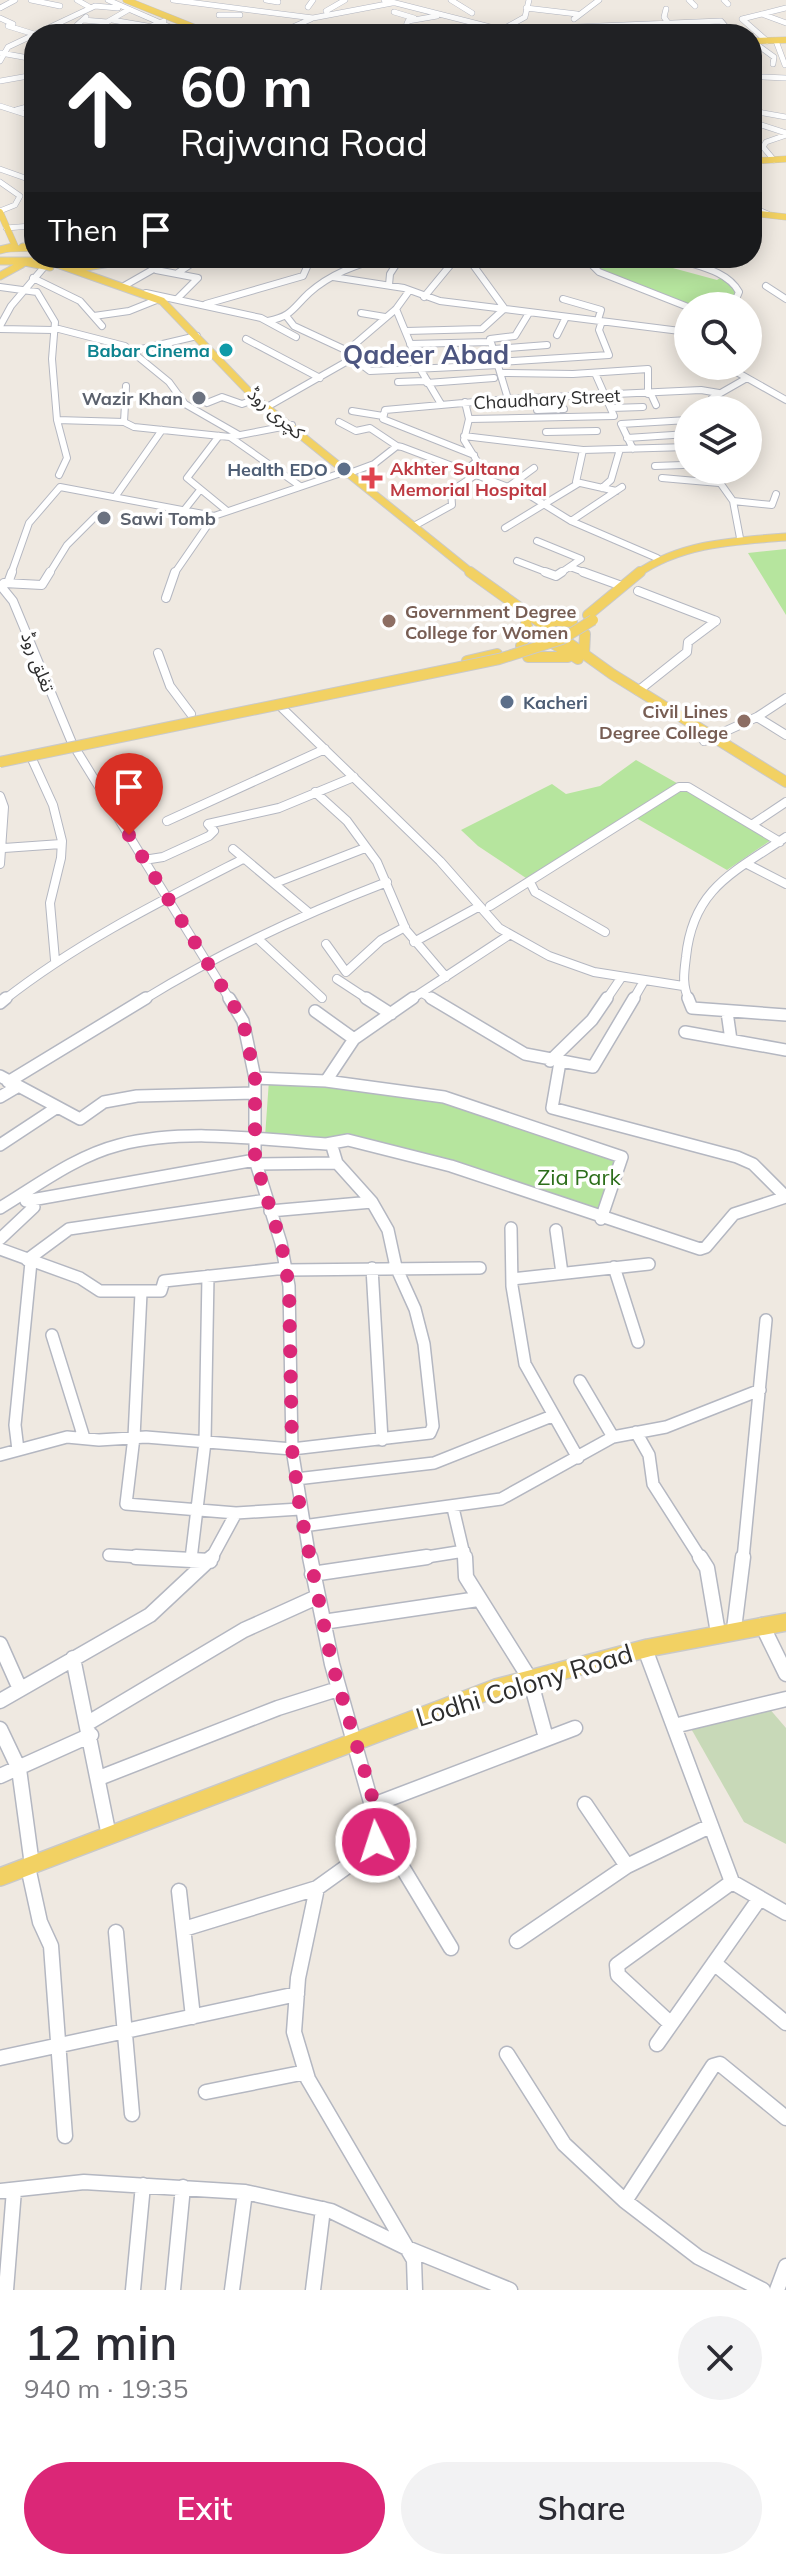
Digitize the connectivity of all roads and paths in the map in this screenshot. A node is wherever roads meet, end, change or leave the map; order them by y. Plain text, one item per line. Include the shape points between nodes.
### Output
1 (17, 0) edge
2 (31, 0) edge
3 (77, 0) edge
4 (126, 0) edge
5 (173, 0) edge
6 (266, 0) edge
7 (313, 0) edge
8 (345, 0) edge
9 (384, 0) edge
10 (412, 0) edge
11 (451, 0) edge
12 (529, 0) edge
13 (599, 0) edge
14 (689, 0) edge
15 (106, 2) edge
16 (278, 2) dead end
17 (393, 3) junction
18 (60, 6) dead end
19 (695, 6) dead end
20 (93, 7) junction
21 (308, 7) dead end
22 (0, 8) edge
23 (118, 8) dead end
24 (526, 8) junction
25 (666, 9) dead end
26 (130, 10) junction
27 (786, 11) edge
28 (394, 12) dead end
29 (262, 13) junction
30 (472, 13) dead end
31 (577, 14) junction
32 (762, 14) junction
33 (97, 15) dead end
34 (219, 15) dead end
35 (439, 15) junction
36 (0, 18) edge
37 (313, 18) junction
38 (174, 19) junction
39 (416, 19) junction
40 (83, 20) junction
41 (112, 20) junction
42 (668, 23) junction
43 (786, 23) edge
44 (56, 24) edge
45 (78, 24) edge
46 (146, 24) edge
47 (154, 24) edge
48 (158, 24) edge
49 (186, 24) edge
50 (300, 24) edge
51 (407, 24) edge
52 (471, 24) edge
53 (513, 24) edge
54 (572, 24) edge
55 (656, 24) edge
56 (724, 24) edge
57 (748, 24) edge
58 (0, 25) edge
59 (8, 26) junction
60 (24, 31) edge
61 (762, 37) edge
62 (24, 39) edge
63 (786, 40) edge
64 (762, 41) edge
65 (767, 41) junction
66 (776, 41) junction
67 (762, 47) edge
68 (2, 53) edge
69 (24, 57) edge
70 (0, 63) edge
71 (773, 64) dead end
72 (785, 65) edge
73 (0, 73) edge
74 (763, 76) dead end
75 (24, 77) edge
76 (7, 80) junction
77 (785, 80) edge
78 (0, 81) edge
79 (0, 106) edge
80 (24, 107) edge
81 (13, 110) junction
82 (762, 113) edge
83 (24, 114) edge
84 (766, 114) junction
85 (1, 116) edge
86 (762, 116) edge
87 (786, 117) edge
88 (762, 124) edge
89 (786, 134) edge
90 (786, 159) edge
91 (774, 160) junction
92 (762, 161) edge
93 (0, 169) edge
94 (24, 176) edge
95 (24, 180) edge
96 (0, 182) edge
97 (8, 186) junction
98 (0, 211) edge
99 (762, 212) edge
100 (786, 217) edge
101 (24, 227) edge
102 (6, 228) junction
103 (14, 246) junction
104 (0, 247) edge
105 (24, 247) edge
106 (0, 261) edge
107 (24, 263) joint
108 (43, 268) edge
109 (74, 268) edge
110 (159, 268) edge
111 (185, 268) edge
112 (307, 268) edge
113 (352, 268) edge
114 (394, 268) edge
115 (448, 268) edge
116 (475, 268) edge
117 (595, 268) edge
118 (706, 268) edge
119 (156, 270) junction
120 (179, 272) junction
121 (0, 276) edge
122 (333, 277) junction
123 (33, 278) junction
124 (389, 285) junction
125 (124, 286) junction
126 (766, 286) dead end
127 (0, 287) edge
128 (25, 289) junction
129 (409, 291) junction
130 (739, 292) edge
131 (146, 293) junction
132 (424, 297) junction
133 (159, 299) junction
134 (177, 299) junction
135 (563, 299) dead end
136 (786, 299) edge
137 (674, 301) edge
138 (203, 304) junction
139 (396, 309) junction
140 (504, 309) junction
141 (361, 313) dead end
142 (529, 313) junction
143 (94, 316) junction
144 (287, 317) junction
145 (385, 317) junction
146 (566, 317) junction
147 (600, 320) junction
148 (268, 321) junction
149 (1, 324) edge
150 (102, 326) dead end
151 (54, 329) junction
152 (674, 330) edge
153 (406, 331) junction
154 (557, 335) dead end
155 (197, 336) junction
156 (296, 337) dead end
157 (246, 339) dead end
158 (410, 344) junction
159 (547, 345) dead end
160 (492, 346) junction
161 (133, 351) junction
162 (352, 355) junction
163 (498, 363) junction
164 (417, 368) junction
165 (502, 373) junction
166 (595, 373) junction
167 (320, 378) junction
168 (494, 378) dead end
169 (743, 380) edge
170 (751, 380) edge
171 (398, 382) dead end
172 (426, 382) junction
173 (126, 386) dead end
174 (719, 393) junction
175 (649, 394) junction
176 (606, 396) junction
177 (715, 396) edge
178 (574, 397) junction
179 (560, 398) junction
180 (256, 399) junction
181 (508, 399) junction
182 (786, 400) edge
183 (465, 402) junction
184 (207, 403) dead end
185 (441, 404) junction
186 (656, 405) dead end
187 (267, 407) junction
188 (643, 407) dead end
189 (611, 408) junction
190 (564, 409) junction
191 (537, 410) dead end
192 (352, 411) dead end
193 (383, 417) junction
194 (567, 418) junction
195 (587, 418) junction
196 (469, 419) junction
197 (57, 420) junction
198 (674, 421) edge
199 (124, 422) junction
200 (339, 422) dead end
201 (292, 425) junction
202 (162, 430) junction
203 (597, 431) junction
204 (546, 432) dead end
205 (239, 435) junction
206 (674, 435) edge
207 (219, 436) junction
208 (464, 436) junction
209 (230, 437) junction
210 (627, 438) junction
211 (397, 446) junction
212 (674, 448) edge
213 (620, 449) junction
214 (633, 449) junction
215 (583, 450) junction
216 (606, 450) junction
217 (474, 455) junction
218 (674, 465) edge
219 (655, 466) dead end
220 (534, 468) dead end
221 (463, 472) junction
222 (345, 473) junction
223 (59, 475) dead end
224 (474, 476) junction
225 (662, 478) dead end
226 (674, 480) edge
227 (579, 483) junction
228 (720, 484) edge
229 (300, 486) junction
230 (508, 487) junction
231 (602, 488) junction
232 (200, 490) junction
233 (776, 494) dead end
234 (115, 497) junction
235 (733, 501) junction
236 (544, 504) junction
237 (185, 509) junction
238 (226, 510) junction
239 (97, 515) dead end
240 (214, 516) junction
241 (571, 521) junction
242 (414, 526) junction
243 (505, 528) dead end
244 (740, 538) dead end
245 (786, 540) edge
246 (537, 541) dead end
247 (657, 558) dead end
248 (517, 561) dead end
249 (570, 567) junction
250 (3, 583) edge
251 (619, 585) dead end
252 (638, 591) dead end
253 (166, 598) dead end
254 (530, 621) junction
255 (572, 622) dead end
256 (585, 634) dead end
257 (521, 646) dead end
258 (158, 653) dead end
259 (528, 657) dead end
260 (581, 657) junction
261 (638, 691) junction
262 (786, 698) edge
263 (282, 708) dead end
264 (191, 714) dead end
265 (757, 717) junction
266 (682, 724) junction
267 (786, 735) edge
268 (707, 739) junction
269 (325, 749) junction
270 (32, 759) dead end
271 (0, 760) edge
272 (769, 776) junction
273 (354, 777) junction
274 (786, 782) edge
275 (786, 791) edge
276 (315, 792) junction
277 (0, 796) edge
278 (786, 802) edge
279 (167, 821) dead end
280 (753, 824) junction
281 (783, 839) edge
282 (61, 844) junction
283 (4, 848) junction
284 (365, 848) junction
285 (233, 849) dead end
286 (243, 859) junction
287 (144, 860) junction
288 (0, 864) edge
289 (749, 865) junction
290 (784, 881) edge
291 (387, 882) junction
292 (530, 882) junction
293 (275, 883) junction
294 (169, 899) junction
295 (490, 906) dead end
296 (478, 907) junction
297 (308, 912) junction
298 (405, 927) junction
299 (605, 932) dead end
300 (509, 935) junction
301 (257, 938) junction
302 (414, 942) junction
303 (326, 944) dead end
304 (55, 960) junction
305 (207, 961) junction
306 (446, 977) junction
307 (621, 978) junction
308 (337, 979) dead end
309 (644, 981) junction
310 (683, 986) junction
311 (424, 994) junction
312 (322, 998) dead end
313 (0, 1003) edge
314 (315, 1011) dead end
315 (727, 1012) junction
316 (391, 1014) junction
317 (786, 1015) edge
318 (685, 1032) dead end
319 (354, 1039) junction
320 (731, 1040) junction
321 (786, 1050) edge
322 (555, 1061) junction
323 (255, 1078) junction
324 (326, 1081) junction
325 (8, 1082) edge
326 (254, 1093) junction
327 (0, 1097) edge
328 (56, 1108) junction
329 (253, 1139) junction
330 (331, 1143) junction
331 (0, 1145) edge
332 (256, 1162) junction
333 (337, 1163) junction
334 (786, 1197) edge
335 (372, 1202) junction
336 (269, 1205) junction
337 (0, 1208) edge
338 (601, 1219) junction
339 (511, 1228) dead end
340 (556, 1230) dead end
341 (0, 1239) edge
342 (0, 1249) edge
343 (29, 1261) junction
344 (649, 1264) dead end
345 (396, 1267) junction
346 (614, 1267) junction
347 (372, 1268) junction
348 (480, 1268) dead end
349 (286, 1269) junction
350 (562, 1273) junction
351 (208, 1276) junction
352 (512, 1279) junction
353 (141, 1293) junction
354 (766, 1320) dead end
355 (52, 1335) dead end
356 (638, 1342) dead end
357 (580, 1381) dead end
358 (760, 1390) junction
359 (552, 1416) junction
360 (636, 1432) junction
361 (134, 1437) junction
362 (613, 1437) junction
363 (84, 1438) junction
364 (382, 1440) junction
365 (205, 1442) junction
366 (292, 1449) junction
367 (18, 1450) junction
368 (0, 1455) edge
369 (578, 1458) junction
370 (296, 1479) junction
371 (453, 1508) junction
372 (300, 1509) junction
373 (196, 1512) junction
374 (236, 1513) junction
375 (303, 1526) junction
376 (464, 1551) junction
377 (109, 1555) dead end
378 (191, 1559) junction
379 (210, 1561) junction
380 (312, 1574) junction
381 (317, 1597) junction
382 (478, 1599) junction
383 (323, 1622) junction
384 (786, 1622) edge
385 (762, 1625) junction
386 (726, 1631) junction
387 (0, 1644) edge
388 (645, 1649) junction
389 (73, 1658) junction
390 (786, 1674) edge
391 (530, 1679) junction
392 (20, 1689) junction
393 (338, 1689) junction
394 (786, 1699) edge
395 (0, 1701) edge
396 (674, 1726) junction
397 (575, 1728) dead end
398 (0, 1729) edge
399 (90, 1729) junction
400 (546, 1738) junction
401 (353, 1740) junction
402 (19, 1769) junction
403 (0, 1776) edge
404 (99, 1778) junction
405 (585, 1804) dead end
406 (373, 1805) junction
407 (710, 1826) junction
408 (378, 1827) junction
409 (109, 1836) junction
410 (30, 1866) junction
411 (627, 1866) junction
412 (0, 1877) edge
413 (732, 1882) junction
414 (317, 1888) junction
415 (179, 1891) dead end
416 (760, 1898) junction
417 (786, 1913) edge
418 (184, 1929) junction
419 (116, 1932) dead end
420 (517, 1941) dead end
421 (451, 1948) dead end
422 (714, 1963) junction
423 (297, 1994) junction
424 (193, 2017) junction
425 (786, 2023) edge
426 (671, 2024) junction
427 (127, 2032) junction
428 (657, 2044) dead end
429 (60, 2047) junction
430 (507, 2054) dead end
431 (0, 2058) edge
432 (306, 2072) junction
433 (206, 2092) dead end
434 (132, 2114) dead end
435 (786, 2118) edge
436 (65, 2136) dead end
437 (143, 2185) junction
438 (183, 2187) junction
439 (7, 2191) edge
440 (245, 2192) junction
441 (625, 2201) junction
442 (323, 2209) junction
443 (407, 2248) junction
444 (786, 2266) edge
445 (6, 2290) edge
446 (133, 2290) edge
447 (173, 2290) edge
448 (232, 2290) edge
449 (313, 2290) edge
450 (415, 2290) edge
451 (510, 2290) edge
452 (763, 2290) edge
453 (777, 2290) edge

1 - 22 street
2 - 18 street
3 - 20 street
4 - 38 main road
5 - 29 street
6 - 16 street
7 - 21 street
8 - 37 street
9 - 17 street
10 - 17 street
11 - 30 street
12 - 24 street
13 - 31 street
14 - 19 street
15 - 20 street
15 - 26 street
17 - 35 street
17 - 37 street
20 - 23 street
20 - 33 street via 103,12
20 - 40 street
20 - 44 street
24 - 31 street
24 - 53 street via 525,17
25 - 42 street
26 - 41 street
26 - 47 street
27 - 32 street
28 - 39 street
29 - 34 street
29 - 37 street
31 - 54 street
32 - 43 street
32 - 57 street via 742,19
35 - 39 street
35 - 52 street
36 - 59 street via 13,24
37 - 50 street
38 - 48 street
38 - 49 main road
39 - 51 street
40 - 41 street
40 - 45 street
41 - 46 street
42 - 55 street
42 - 56 street
58 - 59 street
59 - 60 street
61 - 65 street
62 - 68 street
63 - 66 main road
64 - 65 main road
65 - 66 main road
66 - 72 street
67 - 71 street via 774,57
68 - 69 street
68 - 70 street
73 - 76 street
74 - 77 street
75 - 76 street
76 - 78 street
79 - 81 street
80 - 81 street
81 - 83 street
81 - 85 street
82 - 84 street
84 - 86 street
84 - 87 street
88 - 89 street
89 - 91 street via 763,147
90 - 91 main road
91 - 92 main road
93 - 94 street
95 - 97 street
96 - 97 street
97 - 98 street via 19,200
98 - 102 main road
99 - 100 main road
101 - 102 street
102 - 103 main road
103 - 104 main road
103 - 105 main road
106 - 107 main road
107 - 121 main road
108 - 123 street
109 - 125 main road, کچری روڈ
110 - 119 street
111 - 120 street
112 - 138 street via 303,276
113 - 122 street
114 - 124 street
115 - 132 street
116 - 140 street
117 - 137 street
118 - 130 street via 734,283
119 - 120 street
119 - 125 street
120 - 134 street via 198,278
122 - 124 street
122 - 144 street
123 - 128 street
123 - 143 street via 73,297
124 - 129 street
125 - 131 main road, کچری روڈ
126 - 136 street
127 - 128 street
128 - 149 street
128 - 151 street via 37,292
129 - 132 street
129 - 139 street
131 - 133 main road, کچری روڈ
131 - 134 street
132 - 140 street
133 - 143 street via 129,311
133 - 155 main road, کچری روڈ
134 - 138 street
135 - 147 street via 601,310
138 - 148 street
139 - 145 street
139 - 153 street
140 - 142 street
140 - 153 street via 484,329
141 - 145 street
142 - 146 street
142 - 160 street via 515,336 492,338
143 - 150 street
144 - 148 street
144 - 162 street via 294,326
145 - 162 street via 355,344
146 - 147 street
146 - 154 street
147 - 152 street
147 - 163 street via 609,355
148 - 156 street
149 - 151 street
151 - 161 street
151 - 197 street
153 - 158 street
155 - 161 street
155 - 180 main road, کچری روڈ
157 - 167 street
158 - 160 street
158 - 164 street
159 - 160 street
160 - 163 street
161 - 205 street via 185,404
162 - 164 street via 367,370
162 - 167 street via 337,373
163 - 164 street
163 - 165 street
164 - 172 street
165 - 166 street
165 - 181 street
166 - 175 street via 649,369
166 - 176 street
167 - 187 street
168 - 172 street
169 - 174 street
170 - 182 street
171 - 172 street
172 - 185 street
173 - 199 street
174 - 175 street, Chaudhary Street
174 - 177 street
175 - 176 street, Chaudhary Street
175 - 186 street
176 - 178 street, Chaudhary Street
176 - 189 street
178 - 179 street, Chaudhary Street
178 - 195 street
179 - 181 street, Chaudhary Street
179 - 190 street
180 - 184 street via 242,404 222,397
180 - 187 main road, کچری روڈ
181 - 183 street, Chaudhary Street
183 - 185 street, Chaudhary Street
183 - 196 street
185 - 193 street, Chaudhary Street via 386,409
187 - 201 main road, کچری روڈ
188 - 189 street
189 - 195 street via 614,416
190 - 191 street
190 - 194 street
192 - 193 street
193 - 217 street
194 - 195 street
194 - 196 street
195 - 203 street
196 - 208 street
197 - 199 street
197 - 223 street via 67,458
198 - 210 street via 622,424
199 - 202 street
200 - 211 street via 356,431 370,428
201 - 205 street
201 - 222 main road, کچری روڈ
202 - 207 street
202 - 234 street
203 - 204 street
203 - 216 street
205 - 209 street
206 - 210 street
207 - 209 street
207 - 232 street via 188,476
208 - 215 street
208 - 217 street
209 - 229 street
210 - 214 street
211 - 221 street
211 - 222 street via 374,464
212 - 214 street
213 - 214 street
213 - 216 street
213 - 231 street via 615,472
215 - 216 street
215 - 227 street via 575,481
217 - 221 street via 477,461
218 - 219 street
220 - 230 street
221 - 224 street
222 - 229 street
222 - 242 main road, کچری روڈ
224 - 230 street
224 - 242 street via 451,491 452,505
225 - 226 street
227 - 231 street
227 - 236 street
228 - 235 street
229 - 238 street
230 - 236 street
231 - 241 street via 619,489
232 - 237 street
232 - 238 street
233 - 235 street via 772,505
234 - 237 street
234 - 250 street via 58,488 29,523
235 - 244 street
236 - 241 street
236 - 243 street
237 - 240 street
238 - 240 street
239 - 250 street via 67,545 42,585
240 - 253 street via 198,544 169,575
241 - 247 street
242 - 254 main road, کچری روڈ
245 - 271 main road, bridge via 673,562 651,572 590,618 518,649
246 - 249 street via 581,559
248 - 249 street via 556,576
249 - 251 street
250 - 287 street, تغلق روڈ via 72,743
252 - 261 street via 716,621
254 - 255 main road
254 - 257 main road
254 - 260 main road, کچری روڈ
256 - 260 main road
258 - 264 street via 170,686
259 - 260 main road
260 - 261 main road
260 - 266 main road
261 - 266 main road
262 - 265 street
263 - 269 street
265 - 267 street
265 - 268 street
266 - 268 main road
268 - 272 main road
269 - 273 street
269 - 279 street
270 - 282 street via 55,807
272 - 274 main road
272 - 275 main road
273 - 276 street
273 - 296 street via 440,861
276 - 284 street via 347,821
276 - 287 street via 279,808 208,824 214,831 209,836
277 - 283 street
278 - 280 street
280 - 281 street
280 - 292 street via 688,787 679,787
281 - 289 street
282 - 283 street
282 - 304 street via 49,931
283 - 288 street
284 - 291 street
284 - 293 street
285 - 286 street
286 - 293 street
286 - 294 street
287 - 294 street, تغلق روڈ
289 - 290 street
289 - 310 street via 726,877 700,903
291 - 297 street
291 - 298 street
292 - 295 street
292 - 299 street via 535,892
293 - 297 street
294 - 304 street
294 - 305 street, تغلق روڈ
296 - 300 street
296 - 302 street
297 - 301 street
298 - 302 street
298 - 303 street via 381,940 346,972
300 - 306 street
300 - 307 street via 566,963
301 - 305 street
301 - 312 street
302 - 306 street
304 - 313 street
305 - 323 street, تغلق روڈ via 243,1021
305 - 325 street
306 - 311 street
307 - 309 street
307 - 322 street
308 - 316 street
309 - 310 street
309 - 322 street via 595,1067
310 - 315 street via 692,1008
311 - 316 street
311 - 322 street via 513,1049
314 - 319 street
315 - 317 street
315 - 320 street
316 - 319 street
318 - 320 street
319 - 324 street
320 - 321 street
322 - 334 street via 552,1108 737,1157 753,1164
323 - 324 street
323 - 326 street, تغلق روڈ
324 - 338 street via 444,1097 622,1157
325 - 327 street
325 - 328 street
326 - 328 street via 137,1096 104,1102 80,1119
326 - 329 street, تغلق روڈ
328 - 331 street
329 - 330 street
329 - 332 street, تغلق روڈ
329 - 337 street via 158,1138 118,1145 81,1159
330 - 333 street
330 - 338 street via 348,1140 451,1166
332 - 333 street
332 - 336 street, تغلق روڈ
332 - 341 street via 30,1204
333 - 335 street
334 - 338 street via 734,1214 702,1249
335 - 336 street
335 - 345 street via 388,1230
336 - 343 street via 69,1229
336 - 349 street, تغلق روڈ
339 - 352 street
340 - 350 street
342 - 343 street
343 - 353 street via 80,1278 100,1291
343 - 367 street via 15,1425
344 - 346 street
345 - 347 street
345 - 348 street
345 - 364 street via 424,1344 433,1426 428,1434
346 - 350 street
346 - 356 street
347 - 349 street
347 - 364 street
349 - 351 street
349 - 366 street, تغلق روڈ
350 - 352 street
351 - 353 street via 164,1281 161,1291
351 - 365 street
352 - 359 street via 525,1364
353 - 361 street
354 - 358 street
355 - 363 street
357 - 362 street
358 - 360 street via 684,1421
358 - 386 street
359 - 369 street
359 - 370 street via 434,1463
360 - 362 street
360 - 386 street via 649,1455 653,1484 707,1568
361 - 363 street
361 - 365 street
361 - 373 street via 126,1504
362 - 369 street
363 - 367 street via 67,1437
364 - 366 street
365 - 366 street
365 - 373 street
366 - 370 street, تغلق روڈ
367 - 368 street
369 - 371 street via 510,1496
370 - 372 street, تغلق روڈ
371 - 375 street
371 - 376 street
372 - 374 street
372 - 375 street, تغلق روڈ
373 - 374 street
373 - 378 street
374 - 379 street
375 - 380 street, تغلق روڈ
376 - 380 street
376 - 382 street via 466,1577
377 - 378 street
378 - 379 street
379 - 389 street via 143,1620
380 - 381 street, تغلق روڈ
381 - 383 street, تغلق روڈ
381 - 399 street via 244,1630
382 - 383 street
382 - 391 street
383 - 393 street, تغلق روڈ
384 - 385 main road, Lodhi Colony Road
385 - 386 main road, Lodhi Colony Road
385 - 390 street
386 - 388 main road, Lodhi Colony Road
387 - 392 street
388 - 391 main road, Lodhi Colony Road
388 - 396 street
389 - 392 street
389 - 399 street
391 - 400 street
391 - 401 main road, Lodhi Colony Road
392 - 395 street
393 - 401 street, تغلق روڈ
393 - 404 street
394 - 396 street
396 - 407 street
397 - 400 street
398 - 402 street
399 - 402 street
399 - 404 street
400 - 406 street
401 - 406 street, تغلق روڈ
401 - 409 main road, Lodhi Colony Road
402 - 403 street
402 - 410 street
404 - 409 street
405 - 411 street
406 - 408 street, تغلق روڈ
407 - 411 street
407 - 413 street
408 - 414 street via 376,1842 360,1859
408 - 421 street, تغلق روڈ
409 - 410 main road, Lodhi Colony Road
410 - 412 main road, Lodhi Colony Road
410 - 429 street via 40,1922 51,1946
411 - 420 street
413 - 416 street
413 - 426 street via 617,1965 618,1975
414 - 418 street
414 - 423 street
415 - 418 street
416 - 417 street
416 - 422 street
418 - 424 street
419 - 427 street
422 - 425 street
422 - 426 street
423 - 424 street
423 - 432 street via 294,2032
424 - 427 street
426 - 428 street
427 - 429 street
427 - 434 street
429 - 431 street
429 - 436 street
430 - 441 street via 564,2144
432 - 433 street
432 - 443 street
435 - 441 street via 720,2064 713,2066
437 - 438 street
437 - 439 street via 84,2182
437 - 446 street
438 - 440 street
438 - 447 street
439 - 445 street
440 - 442 street
440 - 448 street
441 - 452 street via 698,2257
442 - 443 street
442 - 449 street
443 - 450 street via 414,2260
443 - 451 street
444 - 453 street

